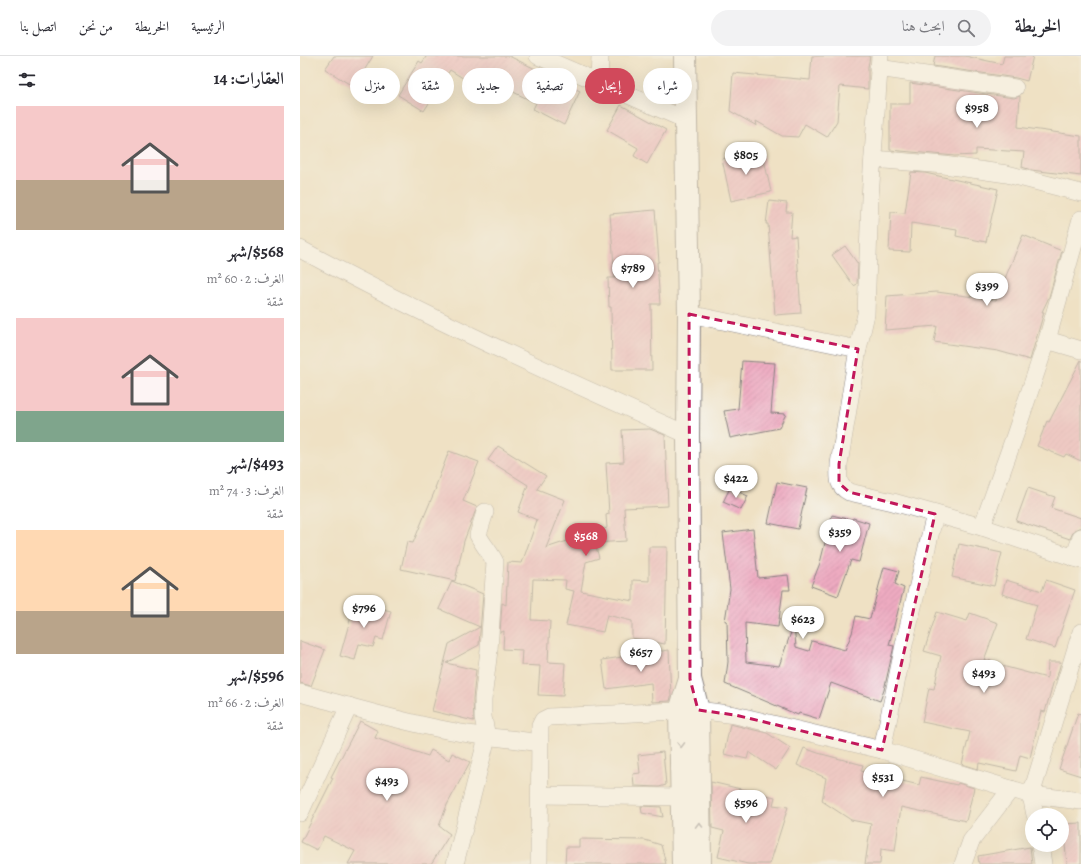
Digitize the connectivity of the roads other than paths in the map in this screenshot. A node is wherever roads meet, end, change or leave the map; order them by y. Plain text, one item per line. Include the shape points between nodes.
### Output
1 (538, 56) edge
2 (600, 56) edge
3 (685, 56) edge
4 (879, 62) edge
5 (600, 68) edge
6 (585, 76) edge
7 (1015, 88) dead end
8 (635, 98) edge
9 (686, 120) junction
10 (873, 159) junction
11 (1081, 193) edge
12 (1081, 219) edge
13 (300, 249) edge
14 (689, 314) junction
15 (1047, 340) junction
16 (858, 349) junction
17 (1081, 350) edge
18 (688, 435) junction
19 (485, 512) dead end
20 (935, 514) junction
21 (982, 527) junction
22 (1081, 537) edge
23 (1077, 559) edge
24 (1081, 632) edge
25 (300, 694) edge
26 (349, 706) junction
27 (689, 711) junction
28 (487, 737) junction
29 (539, 743) junction
30 (882, 750) junction
31 (1011, 789) junction
32 (540, 795) junction
33 (1031, 795) junction
34 (682, 797) junction
35 (1081, 801) edge
36 (1034, 808) edge
37 (300, 813) edge
38 (1041, 852) edge
39 (455, 864) edge
40 (539, 864) edge
41 (683, 864) edge
42 (700, 864) edge
43 (963, 864) edge
44 (1043, 864) edge

1 - 6 street
2 - 5 street
3 - 9 main road
4 - 7 street
4 - 10 street
8 - 9 street
9 - 14 main road
10 - 11 street via 1007,174
10 - 16 street via 866,314
12 - 15 street
13 - 18 street via 434,319
14 - 16 street
14 - 18 main road
15 - 17 street
15 - 21 street
16 - 20 street via 839,464 839,483 849,492
18 - 27 main road
19 - 28 street via 478,535 495,562 483,699
20 - 21 street
20 - 30 street
21 - 23 street
22 - 23 street
24 - 33 street
25 - 26 street
26 - 28 street via 422,725
26 - 37 street
27 - 29 street via 549,718 543,720 540,726
27 - 30 street via 735,715
27 -> 34 main road
42 -> 27 main road
28 - 29 street
28 - 39 street
29 - 32 street
30 - 31 street
31 - 33 street
31 - 43 street via 971,841
32 - 34 street
32 - 40 street
33 - 35 street
33 - 36 street
34 - 41 main road
38 - 44 street

